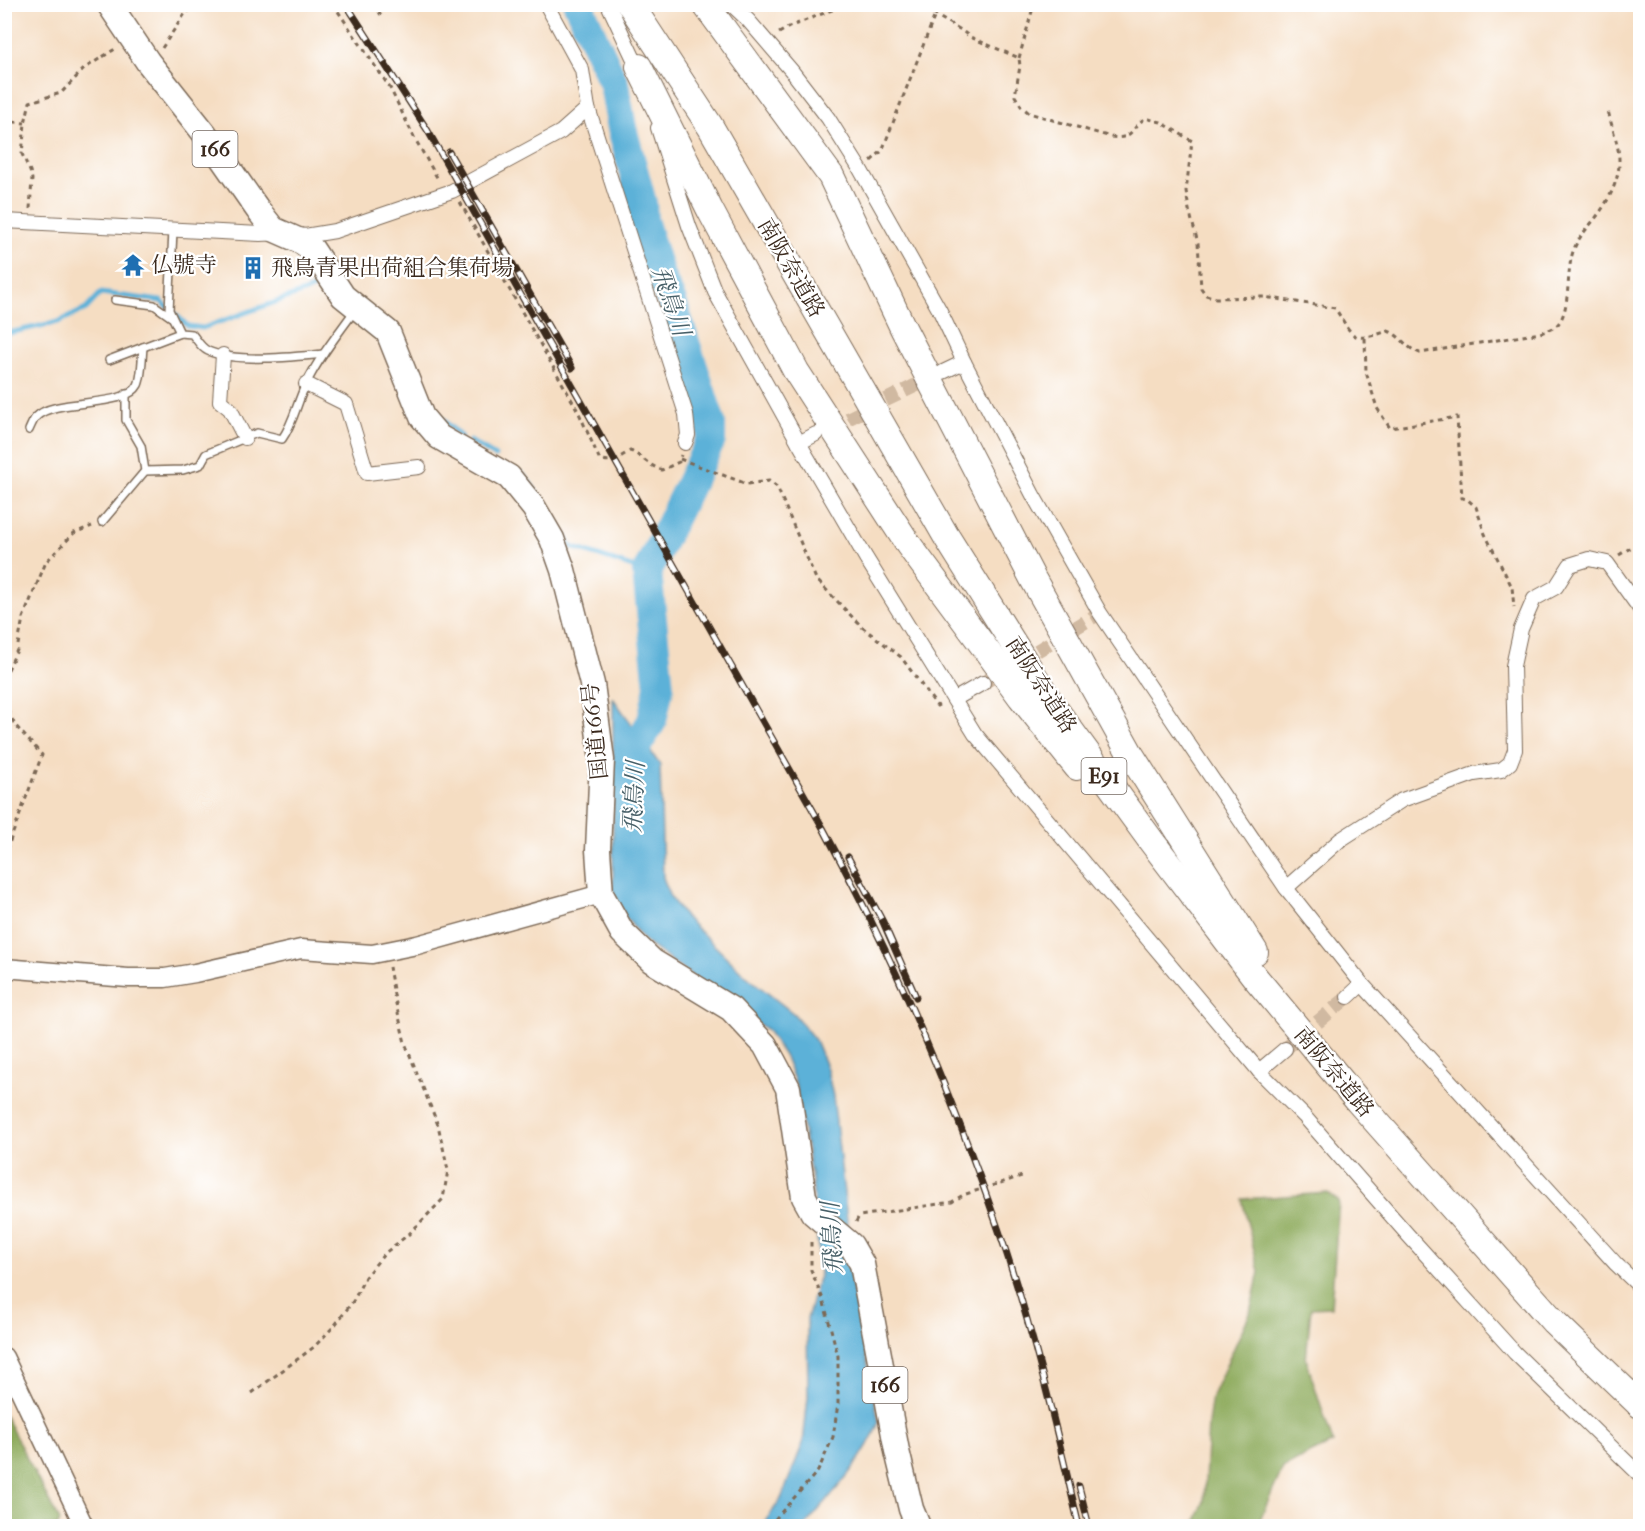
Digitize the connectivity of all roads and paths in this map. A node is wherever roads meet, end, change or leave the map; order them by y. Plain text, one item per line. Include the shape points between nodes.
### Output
1 (109, 4) edge
2 (209, 4) edge
3 (333, 4) edge
4 (374, 4) edge
5 (546, 4) edge
6 (608, 4) edge
7 (630, 4) edge
8 (643, 4) edge
9 (705, 4) edge
10 (731, 4) edge
11 (847, 4) edge
12 (908, 4) edge
13 (1034, 4) edge
14 (381, 15) dead end
15 (935, 15) junction
16 (131, 38) junction
17 (766, 42) junction
18 (1019, 58) junction
19 (148, 62) junction
20 (678, 66) junction
21 (639, 68) junction
22 (588, 108) junction
23 (1608, 111) dead end
24 (4, 121) edge
25 (25, 123) junction
26 (861, 171) junction
27 (449, 192) junction
28 (4, 221) edge
29 (30, 222) junction
30 (173, 231) junction
31 (284, 233) junction
32 (344, 295) junction
33 (115, 300) dead end
34 (170, 313) junction
35 (180, 333) junction
36 (1365, 338) junction
37 (143, 347) junction
38 (323, 354) junction
39 (223, 355) junction
40 (109, 360) dead end
41 (964, 362) junction
42 (943, 372) tunnel mouth
43 (306, 384) junction
44 (126, 394) junction
45 (29, 430) dead end
46 (816, 434) tunnel mouth
47 (245, 438) junction
48 (685, 443) joint
49 (798, 443) junction
50 (681, 460) junction
51 (419, 466) dead end
52 (145, 471) junction
53 (102, 522) joint
54 (1641, 542) edge
55 (1607, 563) junction
56 (1529, 609) junction
57 (1641, 609) edge
58 (4, 678) edge
59 (983, 683) tunnel mouth
60 (955, 699) junction
61 (4, 702) edge
62 (4, 857) edge
63 (1286, 888) junction
64 (601, 894) junction
65 (387, 950) junction
66 (4, 968) edge
67 (1260, 973) junction
68 (1362, 984) junction
69 (1348, 997) tunnel mouth
70 (1285, 1049) tunnel mouth
71 (1259, 1071) junction
72 (1025, 1175) dead end
73 (812, 1210) junction
74 (853, 1248) junction
75 (1641, 1287) edge
76 (4, 1357) edge
77 (1641, 1389) edge
78 (252, 1393) dead end
79 (1641, 1405) edge
80 (1641, 1475) edge
81 (84, 1527) edge
82 (769, 1527) edge
83 (918, 1527) edge

1 - 16 highway, 国道166号 / 166
2 - 19 path via 186,12
3 - 27 path via 390,88 414,137
4 - 14 path
5 - 22 street via 582,70
6 - 21 street
7 - 20 highway, 南阪奈道路 / E91
8 - 20 highway, 南阪奈道路 / E91
9 - 67 highway via 831,176 903,328 1033,579
10 - 17 street
11 - 17 path via 789,27
12 - 15 path
13 - 18 path
15 - 18 path via 970,38
15 - 26 path via 882,151
16 - 19 highway, 国道166号 / 166
16 - 25 path via 85,68 61,93 30,102
17 - 26 street via 828,118
18 - 36 path via 1015,96 1029,113 1121,138 1130,135 1145,118 1161,122 1192,141 1186,191 1198,243 1201,288 1206,295 1264,297 1335,308 1349,331 1357,338
19 - 31 highway, 国道166号 / 166 via 273,229
20 - 67 highway, 南阪奈道路 / E91 via 817,290 957,543 1058,698
21 - 49 street via 689,226 715,291
21 - 67 highway via 796,371 908,544 1021,697 1140,844
22 - 27 street via 561,132
22 - 48 street via 686,414
23 - 36 path via 1619,160 1616,182 1573,251 1563,317 1556,326 1540,333 1420,353 1388,331
24 - 25 path
25 - 29 path via 22,154 32,179
26 - 41 street via 940,311
27 - 31 street via 335,231 305,236
27 - 50 path via 474,226 578,411 599,458 611,461 633,451 662,470
28 - 29 street
29 - 30 street
30 - 31 street
30 - 34 lane
31 - 32 highway, 国道166号 / 166 via 312,249
32 - 38 lane
32 - 64 highway, 国道166号 / 166 via 388,332 422,417 439,437 509,477 552,538 591,684 602,760 598,850
33 - 34 lane via 154,305
34 - 35 lane
35 - 37 lane
35 - 39 lane via 192,334 205,350
36 - 56 path via 1366,372 1377,408 1390,428 1457,417 1462,498 1476,507 1512,587 1514,606 1518,611
37 - 40 lane
37 - 44 lane via 138,385
38 - 39 lane via 282,359
38 - 43 lane
39 - 47 street via 220,401 230,409
41 - 42 street
41 - 63 street via 1100,613
43 - 47 lane via 282,439 257,433
43 - 51 street via 346,404 367,473
44 - 45 lane via 50,409 37,416
44 - 52 lane via 126,420 141,446
46 - 49 street
47 - 52 lane via 206,454 200,465 183,470
48 - 50 path
49 - 60 street
50 - 60 path via 747,484 769,481 777,487 816,579 862,627 901,657 938,706
52 - 53 lane
53 - 58 path via 74,533 46,562
54 - 55 path
55 - 56 street via 1589,559 1570,565 1556,587 1534,599
55 - 57 street
56 - 63 street via 1513,666 1515,750 1510,763 1501,770 1474,774 1402,800 1340,840
59 - 60 street
60 - 71 street via 975,734
61 - 62 path via 15,724 42,755
63 - 68 street
64 - 65 street
64 - 73 highway, 国道166号 / 166 via 622,932 652,961 731,1009 765,1045 788,1088 804,1197
65 - 66 street via 372,954 301,949 165,978
65 - 78 path via 405,1043 438,1125 448,1170 443,1199 385,1253 365,1277 354,1300 314,1347
67 - 77 highway, 南阪奈道路 / E91 via 1564,1313
67 - 79 highway, 南阪奈道路 / E91 via 1358,1101 1554,1322
68 - 69 street
68 - 75 street
70 - 71 street
71 - 80 street via 1304,1116 1515,1353
72 - 74 path via 941,1205 859,1216
73 - 74 highway
73 - 82 path via 811,1269 838,1356 838,1404 833,1437 818,1471
74 - 83 highway, 166 via 862,1264 897,1451
76 - 81 street

